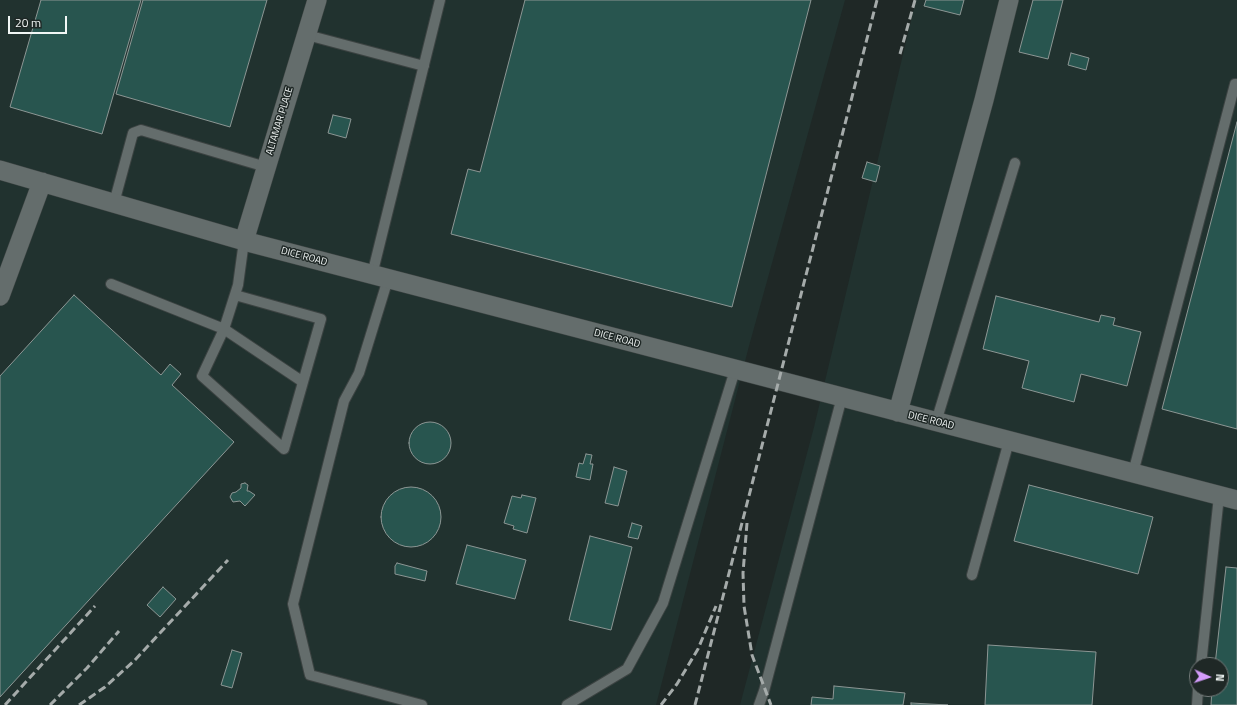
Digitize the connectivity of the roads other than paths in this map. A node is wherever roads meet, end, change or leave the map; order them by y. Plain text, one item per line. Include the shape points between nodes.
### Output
1 (317, 0) edge
2 (440, 0) edge
3 (1009, 0) edge
4 (307, 35) junction
5 (424, 66) junction
6 (1237, 84) edge
7 (1014, 163) dead end
8 (266, 167) junction
9 (0, 170) edge
10 (42, 182) junction
11 (114, 203) junction
12 (244, 241) junction
13 (380, 277) junction
14 (111, 284) dead end
15 (235, 295) junction
16 (0, 296) edge
17 (224, 329) junction
18 (735, 370) junction
19 (303, 382) junction
20 (842, 397) junction
21 (898, 412) junction
22 (936, 422) junction
23 (1009, 441) junction
24 (1133, 473) junction
25 (1228, 498) edge
26 (972, 575) dead end
27 (1202, 657) edge
28 (422, 705) edge
29 (566, 705) edge
30 (759, 705) edge

1 - 4 street, ALTAMAR PLACE
2 - 5 lane
3 - 21 street
4 - 5 lane
4 - 8 street, ALTAMAR PLACE
5 - 13 lane
6 - 24 lane
7 - 22 lane
8 - 11 lane via 141,130 133,133
8 - 12 street, ALTAMAR PLACE
9 - 10 street, DICE ROAD
10 - 11 street, DICE ROAD
10 - 16 street
11 - 12 street, DICE ROAD
12 - 13 street, DICE ROAD
12 - 15 lane
13 - 18 street, DICE ROAD
13 - 28 lane via 359,373 344,401 293,604 310,676
14 - 17 lane
15 - 17 lane
15 - 19 lane via 321,319
17 - 19 lane
17 - 19 lane via 202,376 284,449
18 - 20 street, DICE ROAD
18 - 29 lane via 663,603 627,669
20 - 21 street, DICE ROAD
20 - 30 lane
21 - 22 street, DICE ROAD
22 - 23 street, DICE ROAD
23 - 24 street, DICE ROAD
23 - 26 lane
24 - 25 street, DICE ROAD
25 - 27 lane

